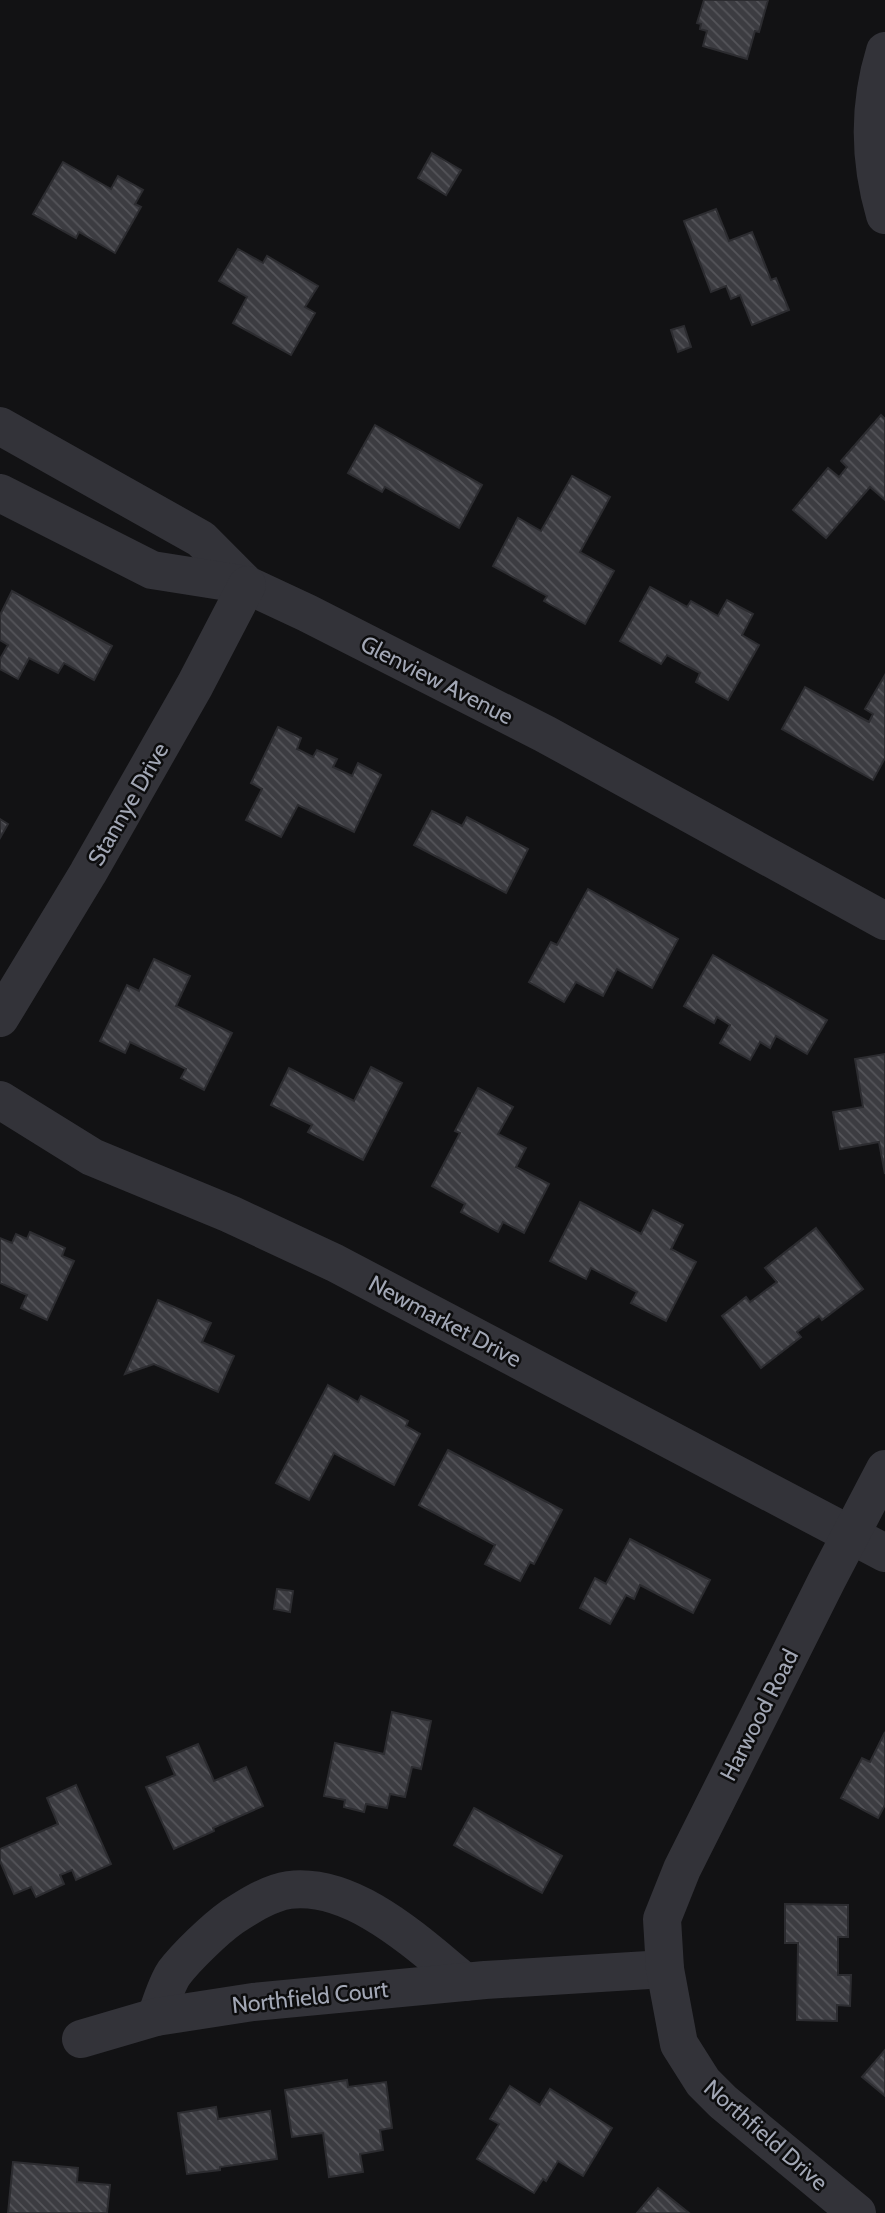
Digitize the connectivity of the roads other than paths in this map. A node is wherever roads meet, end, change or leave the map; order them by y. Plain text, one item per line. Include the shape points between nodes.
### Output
1 (885, 51) edge
2 (885, 215) edge
3 (0, 426) edge
4 (0, 493) edge
5 (247, 585) junction
6 (885, 921) edge
7 (0, 1018) edge
8 (0, 1100) edge
9 (885, 1469) edge
10 (850, 1535) junction
11 (885, 1553) edge
12 (665, 1969) junction
13 (465, 1982) junction
14 (156, 2017) junction
15 (81, 2039) dead end
16 (858, 2213) edge

1 - 2 street via 873,102 872,132 873,162
3 - 5 street, Glenview Avenue via 201,539
4 - 5 street via 152,570
5 - 6 street, Glenview Avenue via 545,734
5 - 7 street, Stannye Drive via 189,697
8 - 10 street, Newmarket Drive via 92,1157 335,1263
9 - 10 street, Harwood Road
10 - 11 street, Newmarket Drive
10 - 12 street, Harwood Road via 682,1869 662,1919
12 - 13 street, Northfield Court
12 - 16 street, Northfield Drive via 679,2045 703,2082
13 - 14 street, Northfield Court via 253,2002
13 - 14 street via 404,1932 352,1901 316,1889 287,1890 253,1903 219,1926 173,1974
14 - 15 street, Northfield Court

